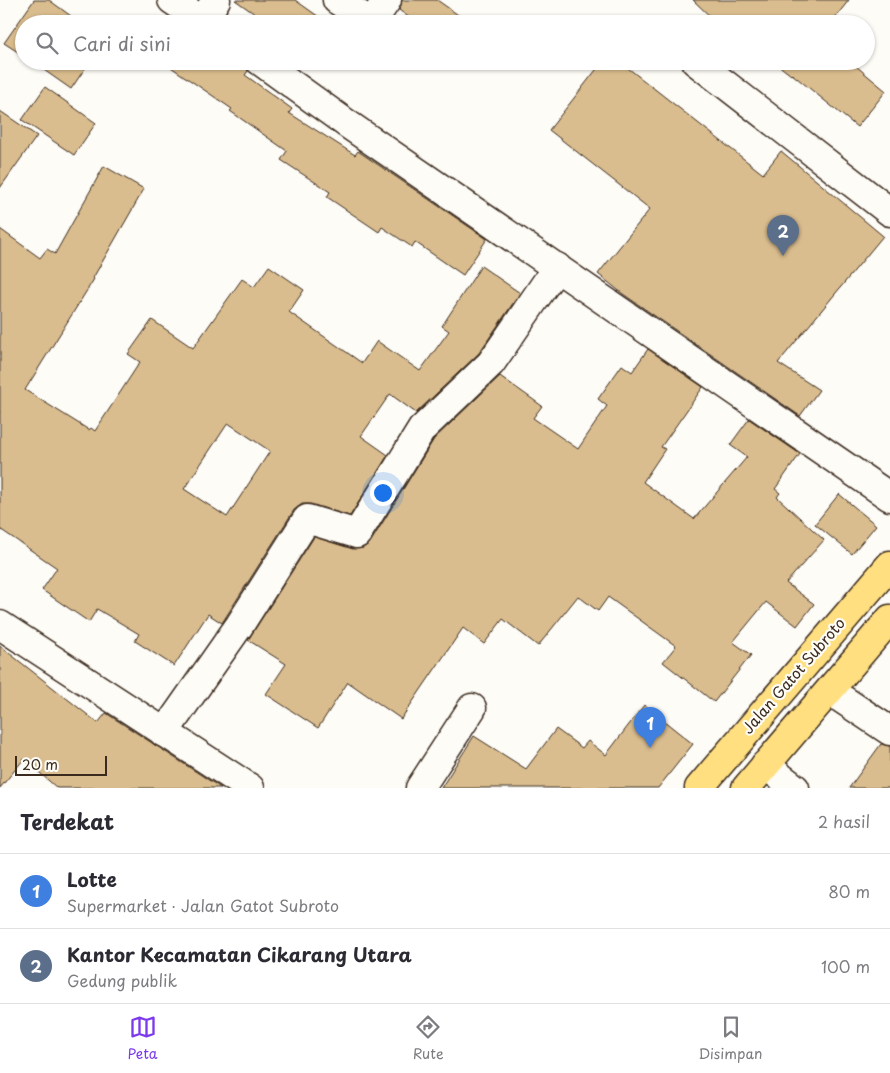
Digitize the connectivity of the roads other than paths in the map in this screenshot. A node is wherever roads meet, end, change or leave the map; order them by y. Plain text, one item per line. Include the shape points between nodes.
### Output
1 (172, 0) edge
2 (336, 0) edge
3 (387, 0) edge
4 (209, 15) edge
5 (360, 15) edge
6 (377, 15) edge
7 (272, 70) edge
8 (707, 70) edge
9 (890, 212) edge
10 (556, 267) junction
11 (890, 496) edge
12 (890, 565) edge
13 (890, 619) edge
14 (0, 625) edge
15 (830, 691) junction
16 (472, 708) dead end
17 (890, 730) edge
18 (164, 733) junction
19 (765, 765) junction
20 (250, 788) edge
21 (420, 788) edge
22 (699, 788) edge
23 (746, 788) edge
24 (795, 788) edge

1 - 4 street
2 - 5 street
3 - 6 street
7 - 10 street
8 - 9 street
10 - 11 street
10 - 18 street via 491,363 422,429 357,534 307,519 239,626
12 - 22 highway, Jalan Gatot Subroto
13 - 15 highway
14 - 18 street
15 - 17 street
15 - 19 highway
16 - 21 street
18 - 20 street
19 - 23 highway
19 - 24 street

